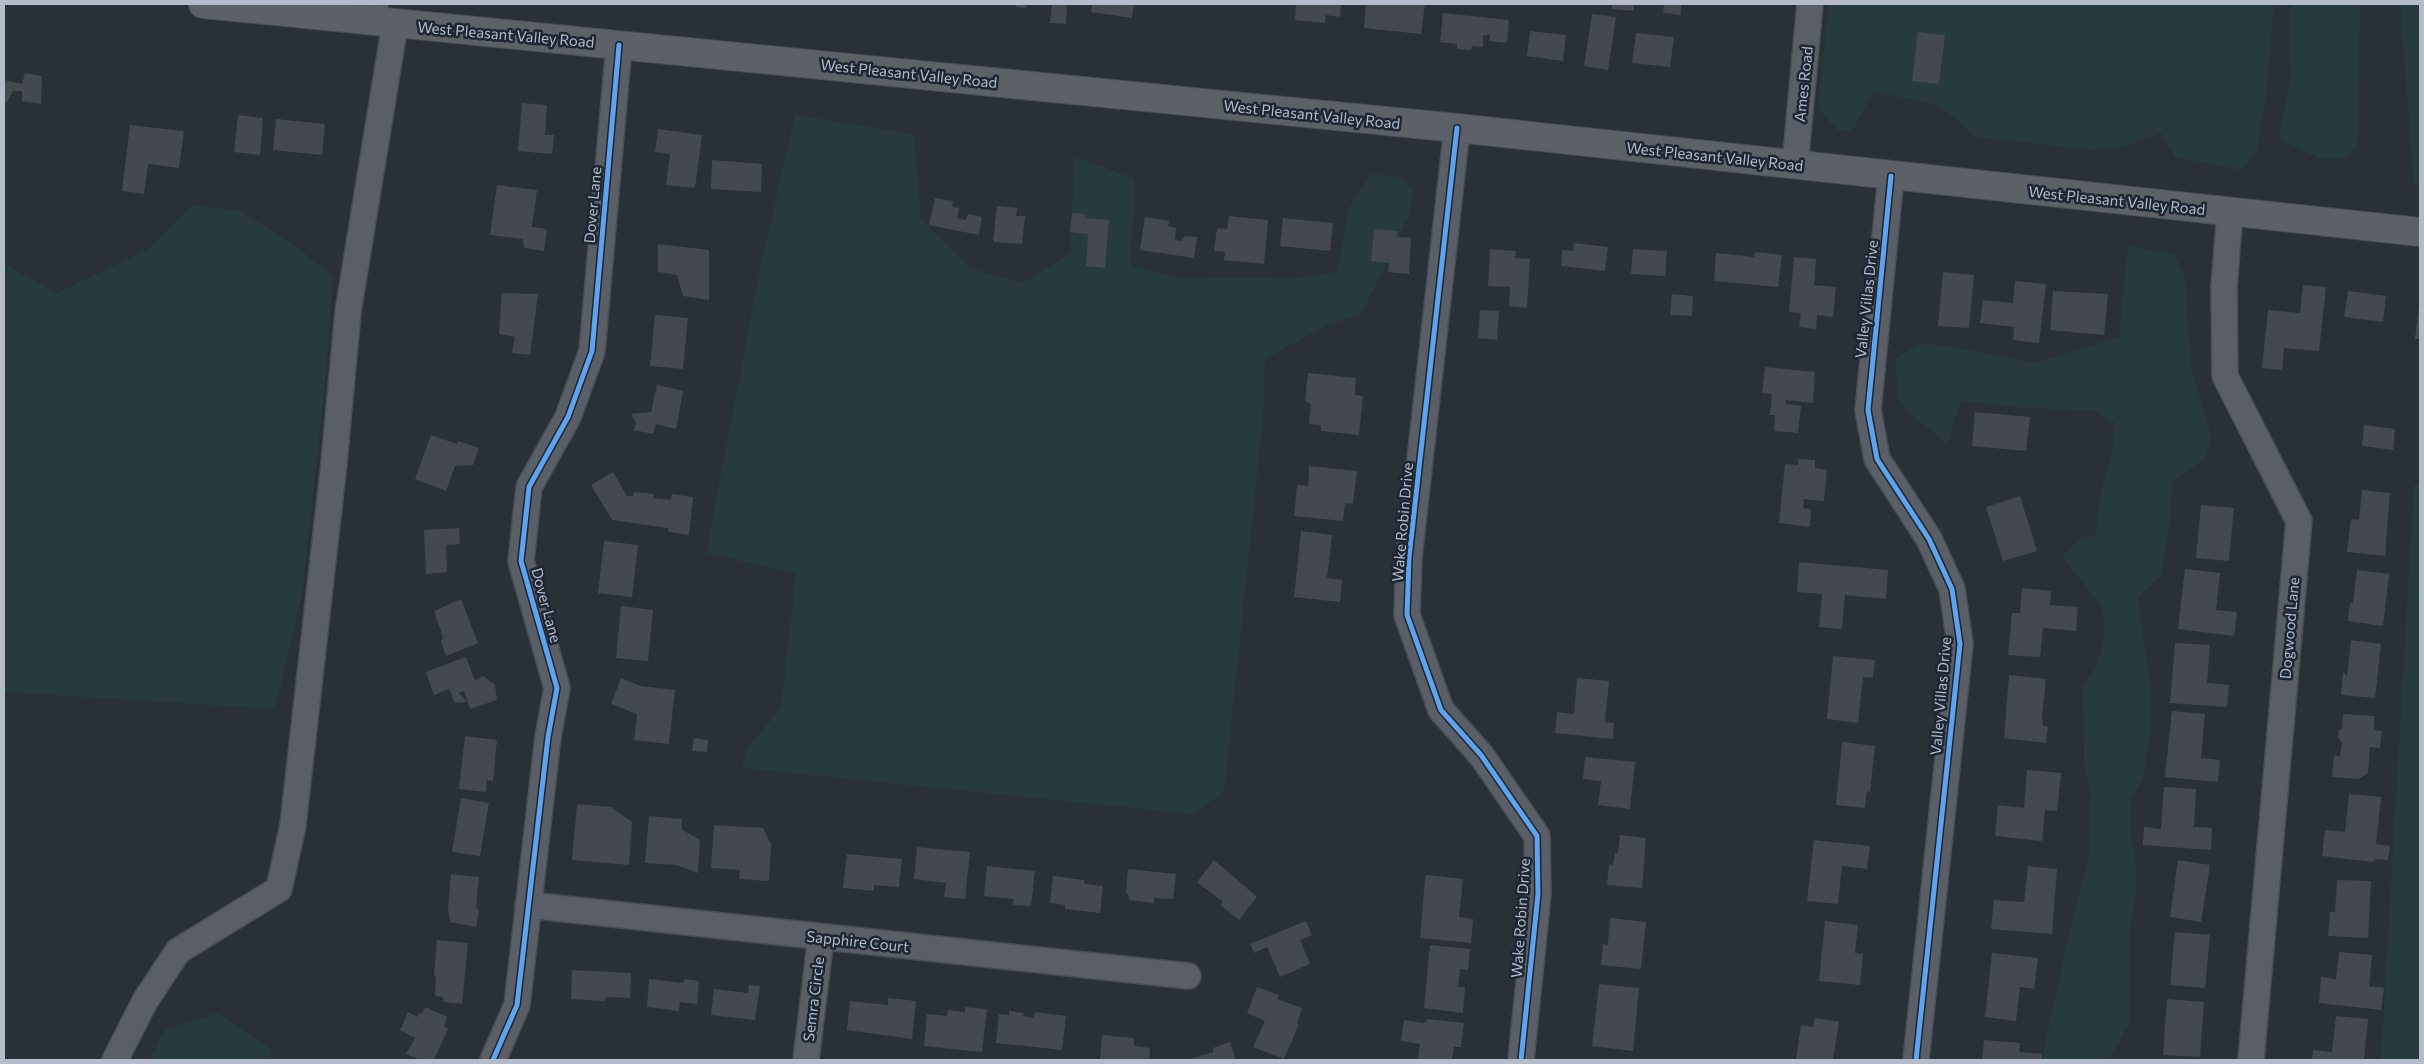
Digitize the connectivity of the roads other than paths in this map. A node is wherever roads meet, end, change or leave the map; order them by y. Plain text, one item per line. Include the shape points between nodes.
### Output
1 (203, 4) edge
2 (1810, 4) edge
3 (381, 16) edge
4 (619, 44) junction
5 (1456, 128) junction
6 (1795, 165) junction
7 (1891, 176) junction
8 (2230, 212) junction
9 (2420, 232) edge
10 (528, 905) junction
11 (821, 937) junction
12 (1188, 976) dead end
13 (115, 1060) edge
14 (493, 1060) edge
15 (806, 1060) edge
16 (1521, 1060) edge
17 (1916, 1060) edge
18 (2250, 1060) edge

1 - 3 main road, West Pleasant Valley Road
2 - 6 street, Ames Road
3 - 4 main road, West Pleasant Valley Road
3 - 13 street via 293,825 279,889 178,951 145,1001
4 - 5 main road, West Pleasant Valley Road
4 - 10 street, Dover Lane via 592,351 568,417 529,488 521,561 557,688
5 - 6 main road, West Pleasant Valley Road
5 - 16 street, Wake Robin Drive via 1409,558 1407,615 1441,710 1481,755 1537,836 1538,894
6 - 7 main road, West Pleasant Valley Road
7 - 8 main road, West Pleasant Valley Road
7 - 17 street, Valley Villas Drive via 1868,410 1877,459 1930,539 1952,589 1960,644
8 - 9 main road, West Pleasant Valley Road
8 - 18 street, Dogwood Lane via 2224,287 2225,376 2299,521
10 - 11 street, Sapphire Court
10 - 14 street, Dover Lane via 528,929 517,1006
11 - 12 street, Sapphire Court
11 - 15 street, Semra Circle

